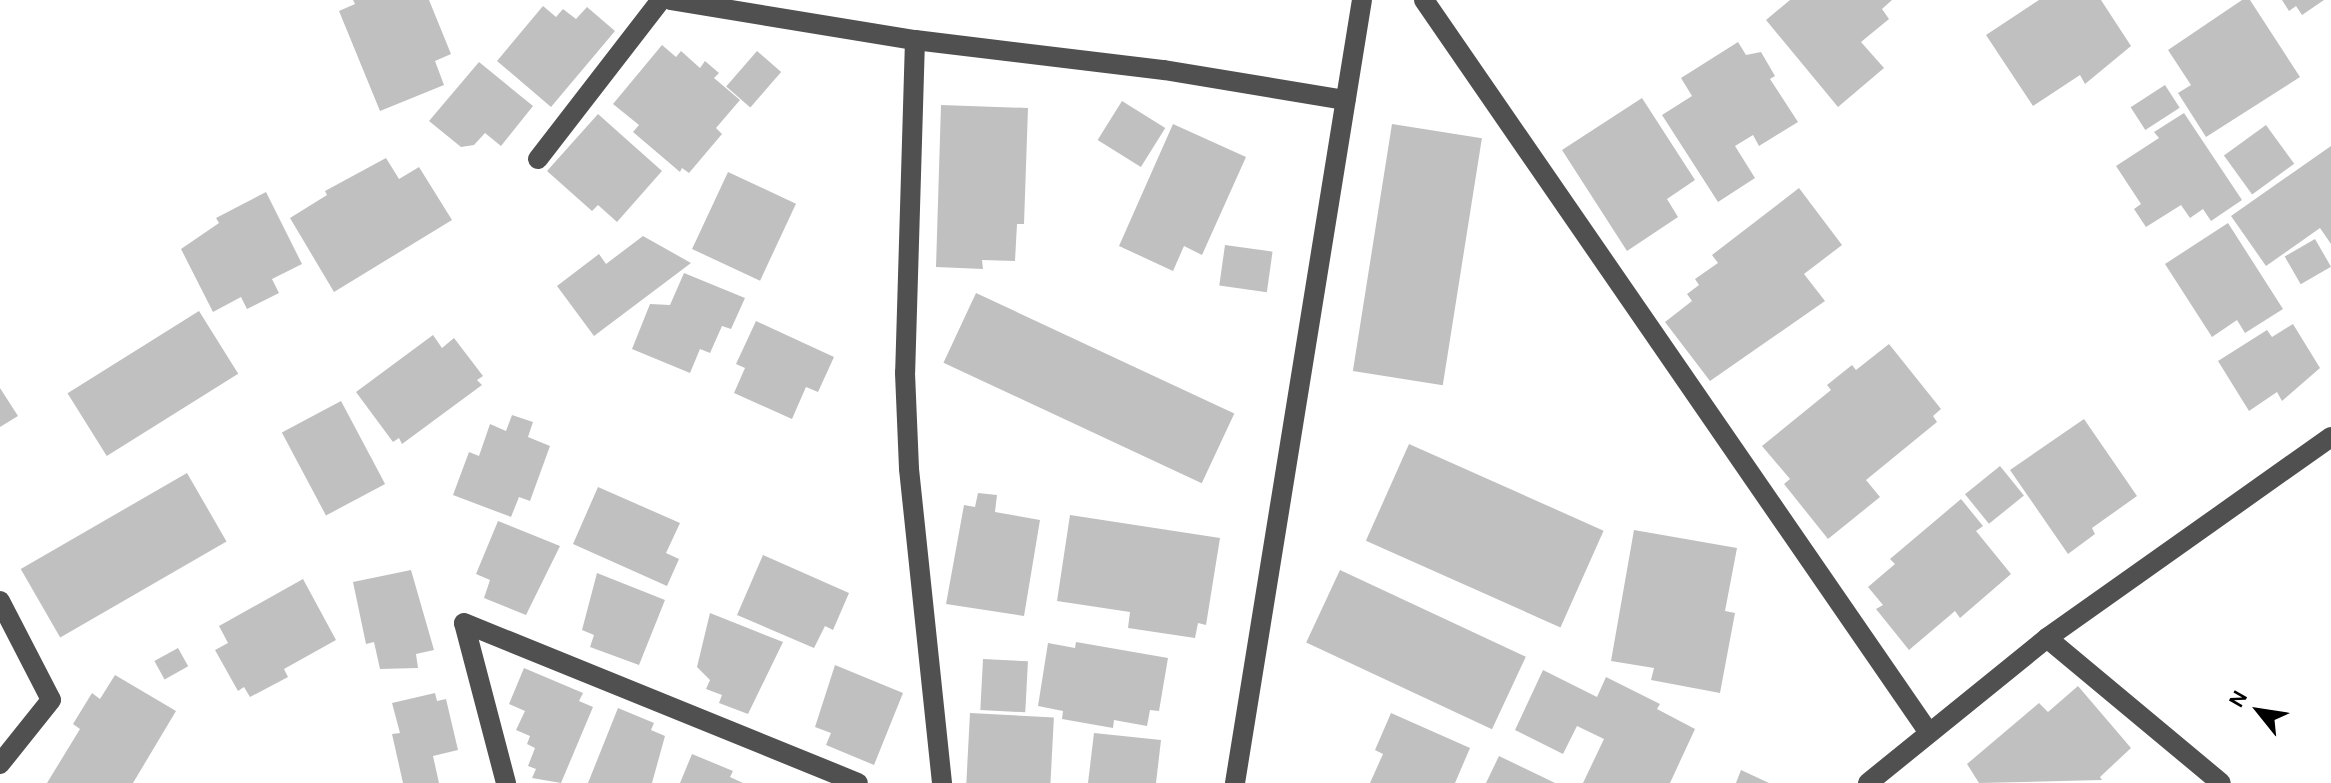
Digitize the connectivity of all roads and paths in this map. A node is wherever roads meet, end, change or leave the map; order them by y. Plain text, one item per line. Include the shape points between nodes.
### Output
1 (661, 0) edge
2 (670, 0) edge
3 (1362, 0) edge
4 (1424, 0) edge
5 (915, 40) junction
6 (1346, 100) junction
7 (538, 159) dead end
8 (2331, 437) edge
9 (0, 601) edge
10 (2047, 638) junction
11 (1927, 730) junction
12 (0, 764) edge
13 (506, 783) edge
14 (858, 783) edge
15 (942, 783) edge
16 (1235, 783) edge
17 (1868, 783) edge
18 (2221, 783) edge

1 - 7 street
2 - 5 street
3 - 6 street
4 - 11 street
5 - 6 street via 1164,70
5 - 15 street via 905,373 909,469
6 - 16 street
8 - 10 street
9 - 12 street via 51,700
10 - 11 street
10 - 18 street
11 - 17 street
13 - 14 street via 464,623

